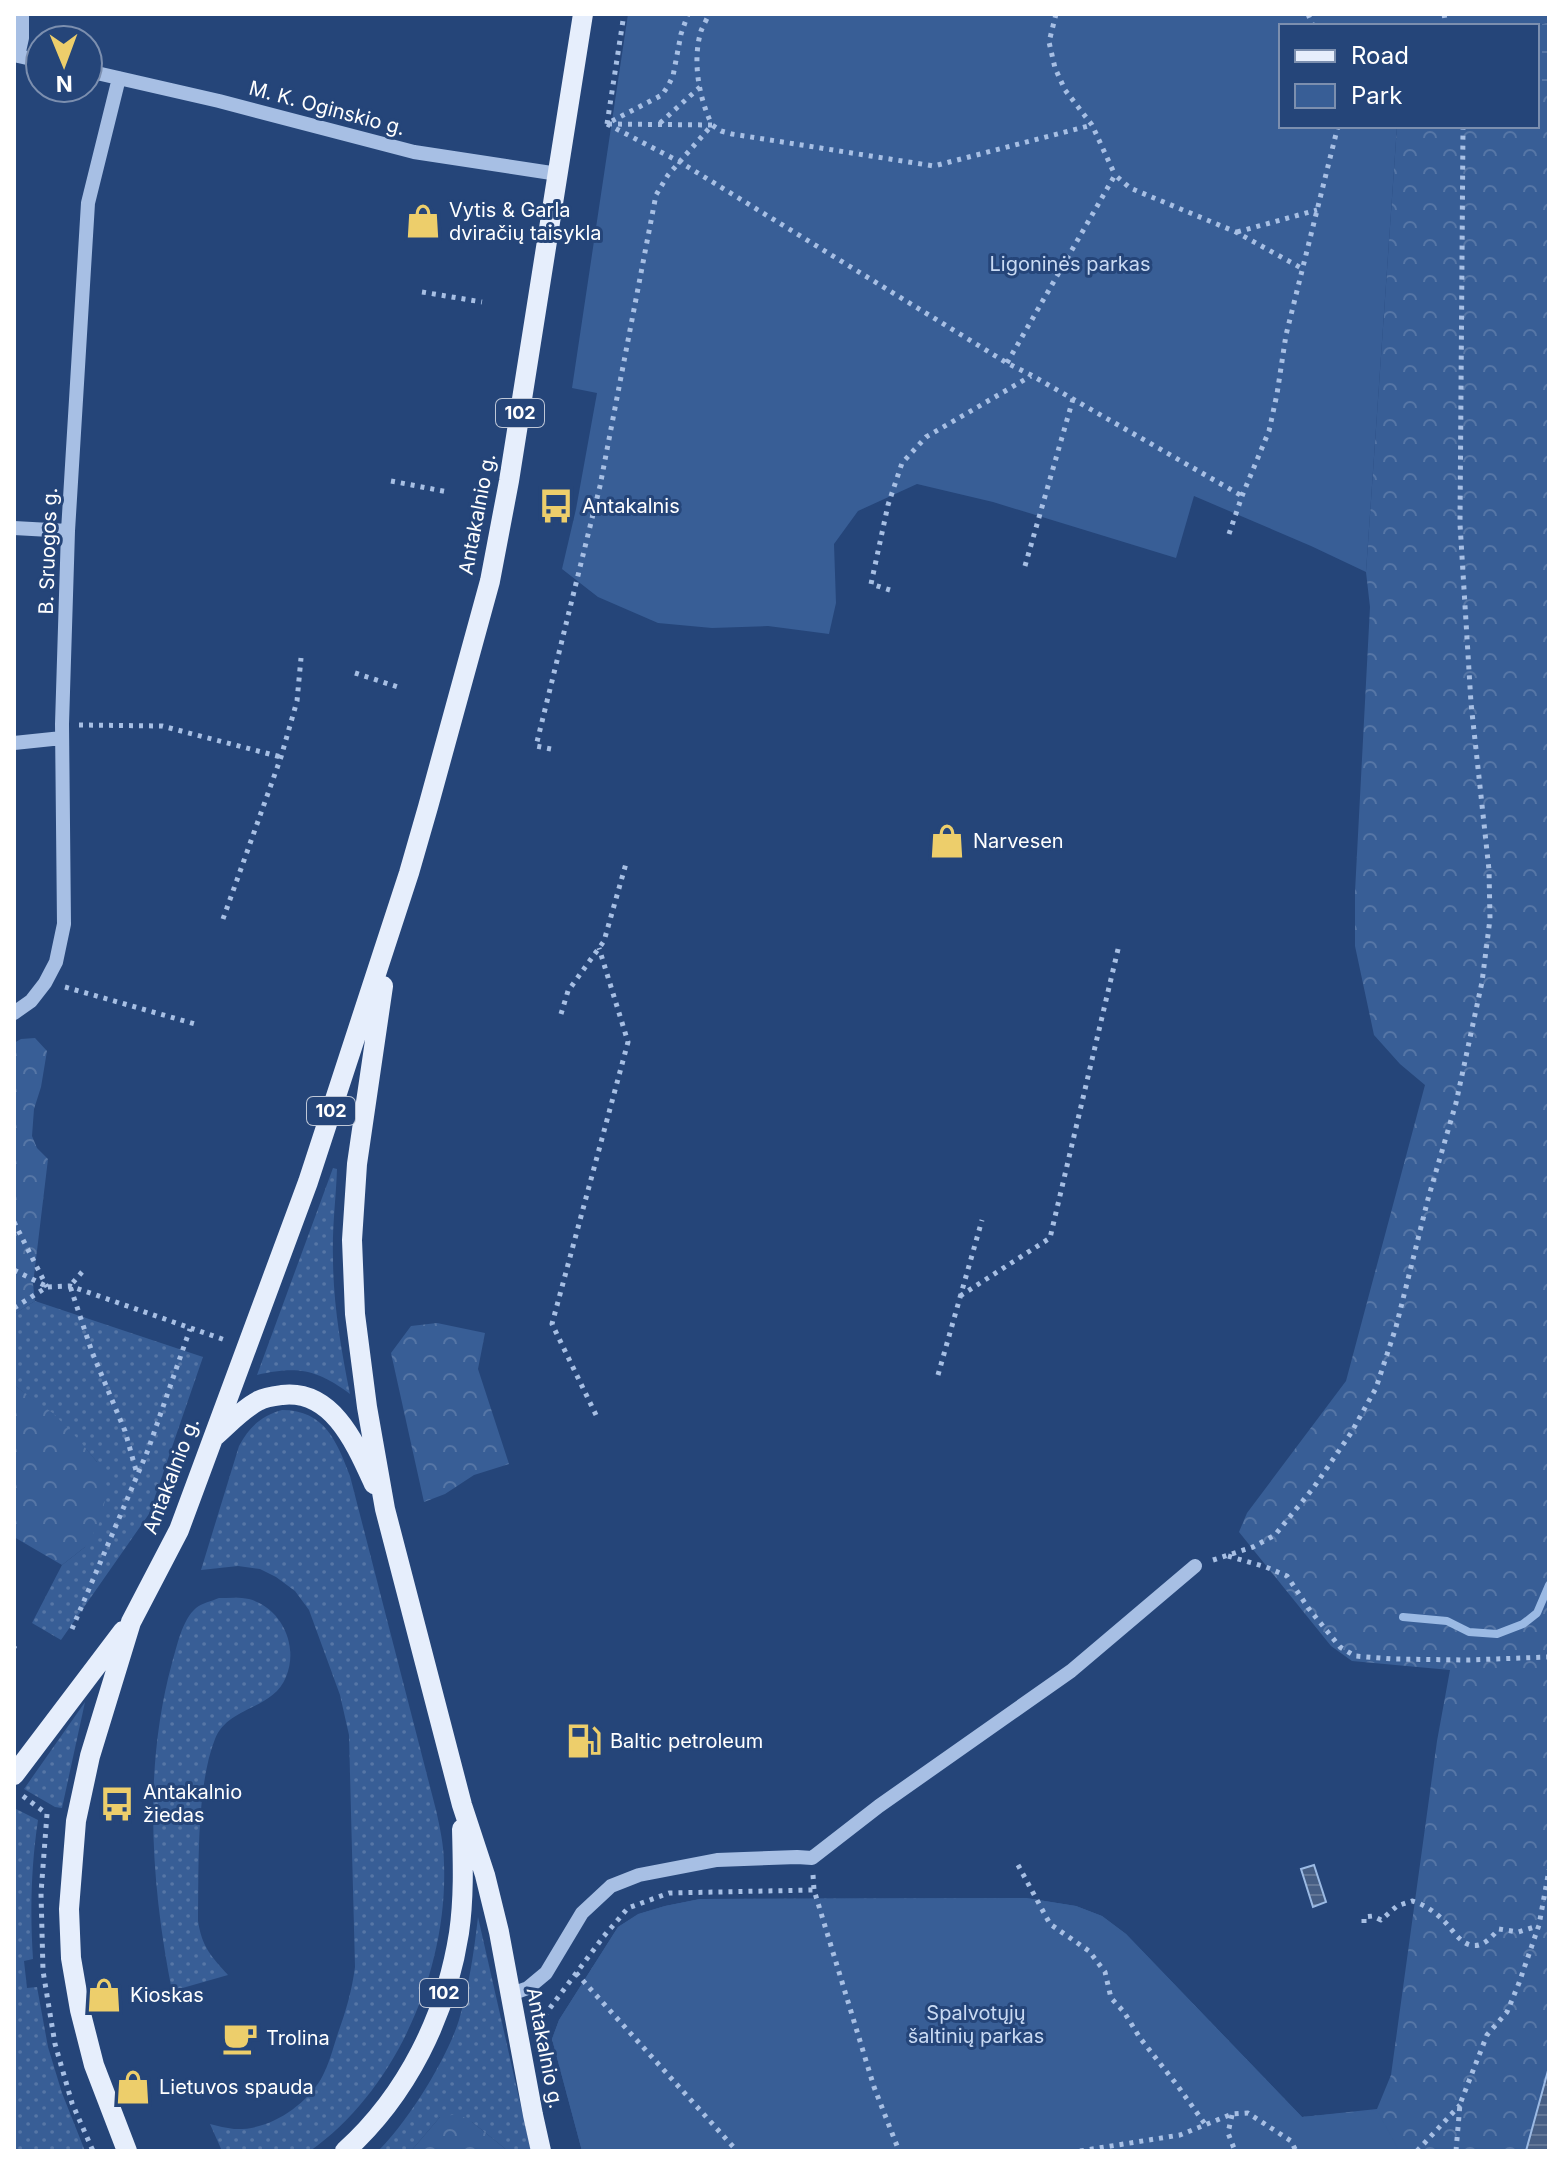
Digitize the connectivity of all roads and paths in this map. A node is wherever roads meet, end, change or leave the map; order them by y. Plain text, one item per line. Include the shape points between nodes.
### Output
1 (22, 14) edge
2 (583, 14) edge
3 (624, 14) edge
4 (688, 14) edge
5 (709, 14) edge
6 (1056, 14) edge
7 (16, 56) edge
8 (104, 75) edge
9 (119, 78) junction
10 (700, 86) junction
11 (607, 124) junction
12 (659, 124) junction
13 (712, 125) junction
14 (1092, 125) junction
15 (1338, 128) edge
16 (1463, 128) edge
17 (680, 162) junction
18 (558, 174) junction
19 (1115, 175) junction
20 (1317, 210) junction
21 (1236, 232) junction
22 (1303, 269) junction
23 (422, 292) dead end
24 (482, 302) dead end
25 (1007, 363) junction
26 (1031, 375) junction
27 (1073, 399) junction
28 (391, 481) dead end
29 (448, 492) dead end
30 (1242, 496) junction
31 (14, 528) edge
32 (68, 531) junction
33 (1229, 534) dead end
34 (1025, 566) dead end
35 (890, 590) dead end
36 (301, 658) dead end
37 (355, 673) dead end
38 (398, 687) dead end
39 (62, 731) junction
40 (14, 743) edge
41 (551, 749) dead end
42 (281, 757) junction
43 (627, 860) dead end
44 (409, 873) junction
45 (223, 919) dead end
46 (1119, 945) dead end
47 (599, 948) junction
48 (67, 988) dead end
49 (14, 1013) edge
50 (561, 1014) dead end
51 (195, 1024) dead end
52 (982, 1220) dead end
53 (14, 1222) edge
54 (14, 1270) edge
55 (82, 1272) dead end
56 (70, 1286) junction
57 (47, 1287) junction
58 (960, 1296) junction
59 (14, 1308) edge
60 (190, 1329) junction
61 (218, 1338) dead end
62 (938, 1375) dead end
63 (596, 1415) dead end
64 (211, 1441) junction
65 (138, 1475) junction
66 (385, 1509) junction
67 (1228, 1556) junction
68 (1195, 1566) joint
69 (131, 1622) junction
70 (72, 1629) dead end
71 (1549, 1657) edge
72 (14, 1775) edge
73 (26, 1798) dead end
74 (462, 1805) junction
75 (40, 1809) dead end
76 (812, 1858) junction
77 (1018, 1865) dead end
78 (1549, 1870) edge
79 (814, 1890) junction
80 (1364, 1923) dead end
81 (1539, 1925) junction
82 (576, 1973) junction
83 (511, 1994) junction
84 (537, 2025) dead end
85 (1460, 2104) junction
86 (1232, 2114) junction
87 (1205, 2124) junction
88 (127, 2151) edge
89 (345, 2151) edge
90 (541, 2151) edge
91 (737, 2151) edge
92 (899, 2151) edge
93 (1080, 2151) edge
94 (1235, 2151) edge
95 (1296, 2151) edge
96 (1417, 2151) edge
97 (1456, 2151) edge

1 - 7 street
2 - 18 main road, Antakalnio g. / 102
3 - 11 path
4 - 11 path via 673,76 662,95
5 - 10 path via 701,32
6 - 14 path via 1049,42 1055,68
8 - 9 street, M. K. Oginskio g.
9 - 18 street, M. K. Oginskio g. via 414,152
9 - 32 street, B. Sruogos g. via 88,203
10 - 12 path
10 - 13 path
11 - 12 path
11 - 17 path
12 - 13 path
13 - 14 path via 732,134 934,166
13 - 17 path
14 - 19 path
15 - 20 path
16 - 67 path via 1460,524 1489,870 1490,919 1482,982 1450,1127 1376,1388 1314,1487 1275,1535
17 - 25 path
17 - 41 path via 656,195 600,486 536,746
18 - 44 main road, Antakalnio g. / 102 via 490,581
19 - 21 path via 1130,188
19 - 25 path
20 - 21 path
20 - 22 path
21 - 22 path
22 - 30 path via 1269,431
23 - 24 path
25 - 26 path
26 - 27 path
26 - 35 path via 926,437 902,463 871,584
27 - 30 path
27 - 34 path
28 - 29 path
30 - 33 path
31 - 32 street
32 - 39 street, B. Sruogos g.
36 - 42 path via 297,701
37 - 38 path
39 - 40 street
39 - 42 path via 162,726
39 - 49 street, B. Sruogos g. via 64,924 56,962 45,983
42 - 45 path
43 - 47 path
44 - 64 main road, Antakalnio g. / 102 via 308,1182
44 - 66 main road, Antakalnio g. / 102 via 380,996 352,1240 355,1314
46 - 58 path via 1050,1238
47 - 50 path via 568,991
47 - 63 path via 628,1042 552,1324
48 - 51 path
52 - 58 path
53 - 57 path
54 - 57 path
55 - 56 path
56 - 57 path
56 - 60 path
56 - 65 path
57 - 59 path
58 - 62 path
60 - 61 path
60 - 65 path
64 - 66 main road via 258,1401 292,1394 310,1397 347,1431
64 - 69 main road, Antakalnio g. / 102 via 179,1530
65 - 70 path
66 - 74 main road, Antakalnio g. / 102
67 - 68 path
67 - 71 path via 1287,1576 1340,1647 1355,1656
68 - 76 street via 1071,1671
69 - 72 main road
69 - 88 main road, Antakalnio g. via 90,1756 76,1821 69,1909 80,2010 94,2065
73 - 75 path
74 - 83 main road, Antakalnio g. via 485,1875
74 - 89 main road, 102 via 459,1933 430,2034 406,2079
76 - 79 path
76 - 83 street via 717,1860 639,1875 611,1886 582,1913 546,1973
77 - 87 path via 1050,1924 1089,1951 1105,1972 1111,1998
78 - 81 path
79 - 82 path via 669,1893 628,1908
79 - 92 path
80 - 81 path via 1364,1917 1381,1920 1412,1901 1431,1910 1467,1944 1487,1941 1499,1929 1518,1932
81 - 85 path via 1507,2012 1487,2035
82 - 84 path
82 - 91 path
83 - 90 main road, Antakalnio g.
85 - 96 path
85 - 97 path
86 - 87 path
86 - 94 path via 1228,2133
86 - 95 path via 1248,2113 1291,2141
87 - 93 path via 1180,2135

